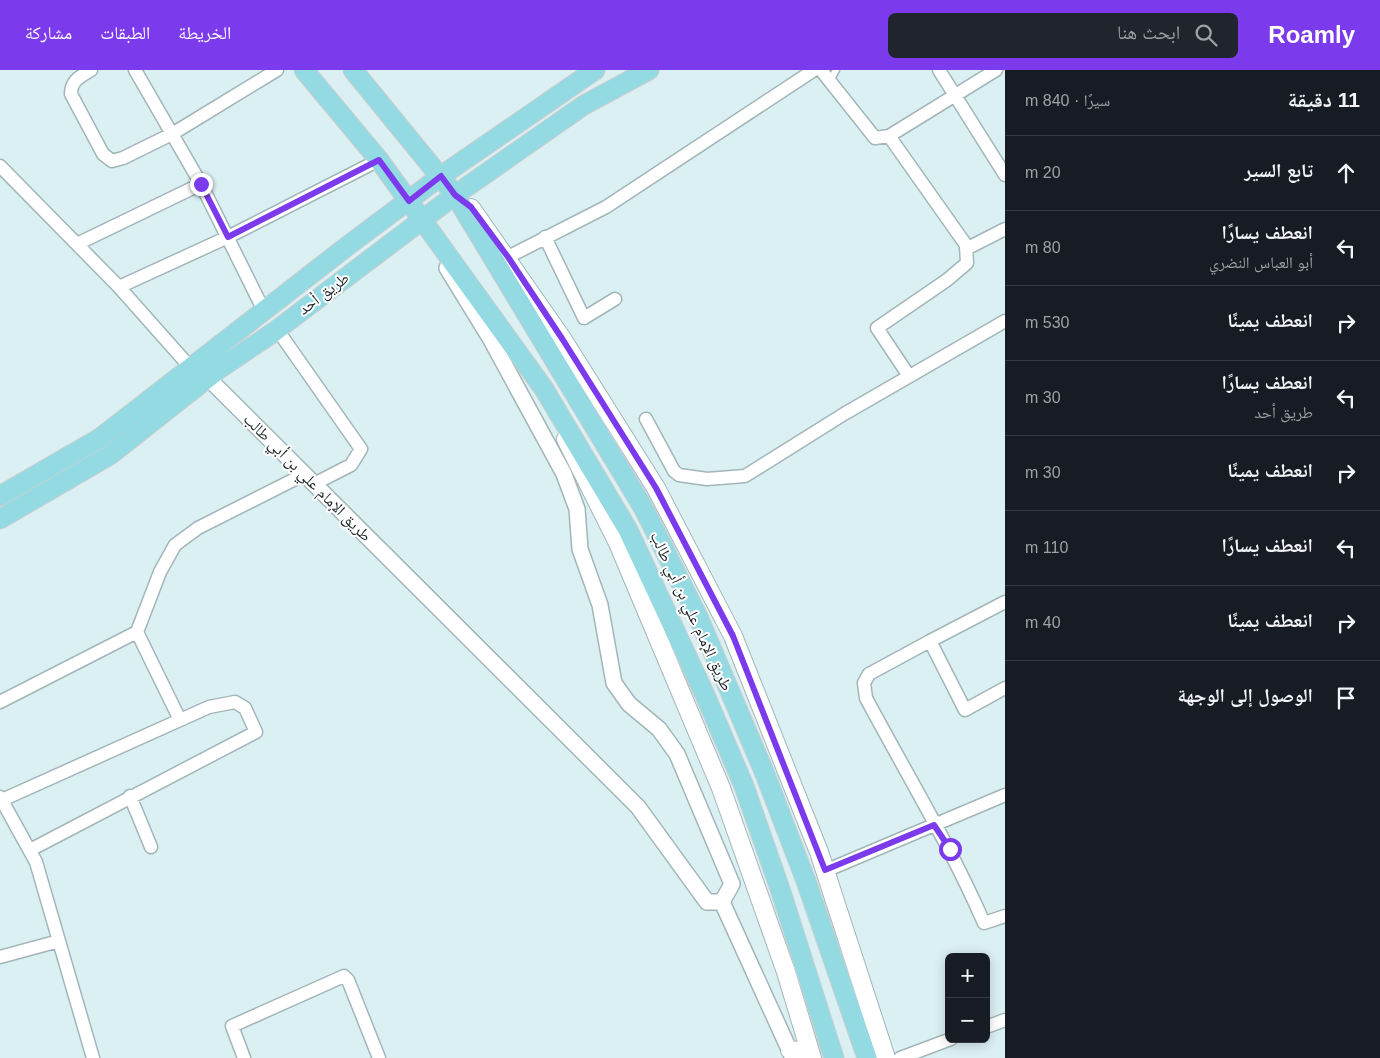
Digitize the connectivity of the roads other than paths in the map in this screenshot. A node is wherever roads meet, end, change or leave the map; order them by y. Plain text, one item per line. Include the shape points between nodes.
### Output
1 (91, 70) edge
2 (135, 70) edge
3 (277, 70) edge
4 (304, 70) edge
5 (353, 70) edge
6 (595, 70) edge
7 (648, 70) edge
8 (814, 70) edge
9 (820, 70) edge
10 (938, 70) edge
11 (996, 70) edge
12 (833, 76) edge
13 (954, 96) junction
14 (172, 134) junction
15 (890, 136) junction
16 (379, 160) junction
17 (0, 166) edge
18 (1005, 175) edge
19 (441, 176) junction
20 (201, 184) junction
21 (455, 195) junction
22 (409, 201) junction
23 (421, 221) junction
24 (1005, 229) edge
25 (228, 237) junction
26 (546, 237) junction
27 (77, 244) junction
28 (966, 249) junction
29 (508, 257) junction
30 (119, 287) junction
31 (615, 298) dead end
32 (264, 310) junction
33 (1005, 321) edge
34 (274, 332) junction
35 (190, 367) junction
36 (909, 376) junction
37 (208, 378) junction
38 (544, 388) junction
39 (646, 419) dead end
40 (310, 479) junction
41 (0, 496) edge
42 (0, 519) edge
43 (1005, 602) edge
44 (136, 632) junction
45 (930, 640) junction
46 (1005, 688) edge
47 (0, 702) edge
48 (180, 720) junction
49 (1005, 795) edge
50 (130, 796) junction
51 (1, 799) edge
52 (934, 825) junction
53 (151, 847) dead end
54 (30, 850) junction
55 (748, 862) junction
56 (825, 870) junction
57 (732, 884) junction
58 (722, 902) junction
59 (1005, 916) edge
60 (59, 941) junction
61 (0, 957) edge
62 (1005, 1020) edge
63 (990, 1025) edge
64 (945, 1041) edge
65 (791, 1054) edge
66 (811, 1056) edge
67 (240, 1057) edge
68 (92, 1058) edge
69 (379, 1058) edge
70 (834, 1058) edge
71 (867, 1058) edge
72 (886, 1058) edge
73 (900, 1058) edge

1 - 14 street via 76,79 71,94 103,154 112,160 123,158
2 - 14 street
3 - 14 street
4 - 16 main road, طريق الإمام علي بن أبي طالب
5 - 19 main road, طريق الإمام علي بن أبي طالب
6 - 19 main road, طريق أحد
7 - 21 main road, طريق أحد via 584,105
8 - 26 street via 606,208
9 - 12 street
10 - 13 street
11 - 13 street
12 - 15 street via 875,138
13 - 15 street
13 - 18 street
14 - 20 street
15 - 28 street
16 - 22 main road, طريق الإمام علي بن أبي طالب
16 - 25 street
17 - 27 street
19 - 21 main road, طريق الإمام علي بن أبي طالب
19 - 22 main road, طريق أحد
20 - 25 street
20 - 27 street
21 - 23 main road, طريق أحد
21 - 29 main road via 471,207
21 - 71 main road, طريق الإمام علي بن أبي طالب via 644,509 699,619 765,774
22 - 23 main road, طريق الإمام علي بن أبي طالب
22 - 32 main road, طريق أحد
23 - 34 main road, طريق أحد
23 - 38 main road, طريق الإمام علي بن أبي طالب
23 - 57 street via 553,450 577,509 580,549 600,605 614,683 629,704 659,729 677,754
24 - 28 street
25 - 30 street
25 - 32 street
26 - 29 street
26 - 31 street via 584,318
27 - 30 street
28 - 36 street via 966,263 947,280 877,328
29 - 56 main road via 674,521 733,636
30 - 35 street
32 - 35 main road, طريق أحد
33 - 36 street
34 - 37 main road, طريق أحد
34 - 40 street via 281,334 362,449 351,465
35 - 41 main road, طريق أحد via 100,438
36 - 39 street via 745,476 707,479 679,475
37 - 40 street, طريق الإمام علي بن أبي طالب
37 - 42 main road, طريق أحد via 110,455
38 - 55 main road via 651,619
38 - 70 main road, طريق الإمام علي بن أبي طالب via 628,530 705,695 764,842
40 - 44 street via 198,528 175,545 160,572
40 - 58 street, طريق الإمام علي بن أبي طالب via 638,807 707,902
43 - 45 street
44 - 47 street
44 - 48 street
45 - 46 street via 965,710
45 - 52 street via 868,674 864,683 866,698
48 - 50 street via 209,707 235,702 245,708 256,732
48 - 51 street
49 - 52 street
50 - 53 street
50 - 54 street
51 - 54 street
52 - 56 street
52 - 59 street via 950,849 984,923
54 - 60 street
55 - 57 street via 738,871
55 - 66 main road
56 - 72 main road
57 - 58 street
58 - 65 street
60 - 61 street
60 - 68 street
62 - 63 street
64 - 73 street
65 - 66 main road
67 - 69 street via 233,1025 344,976

